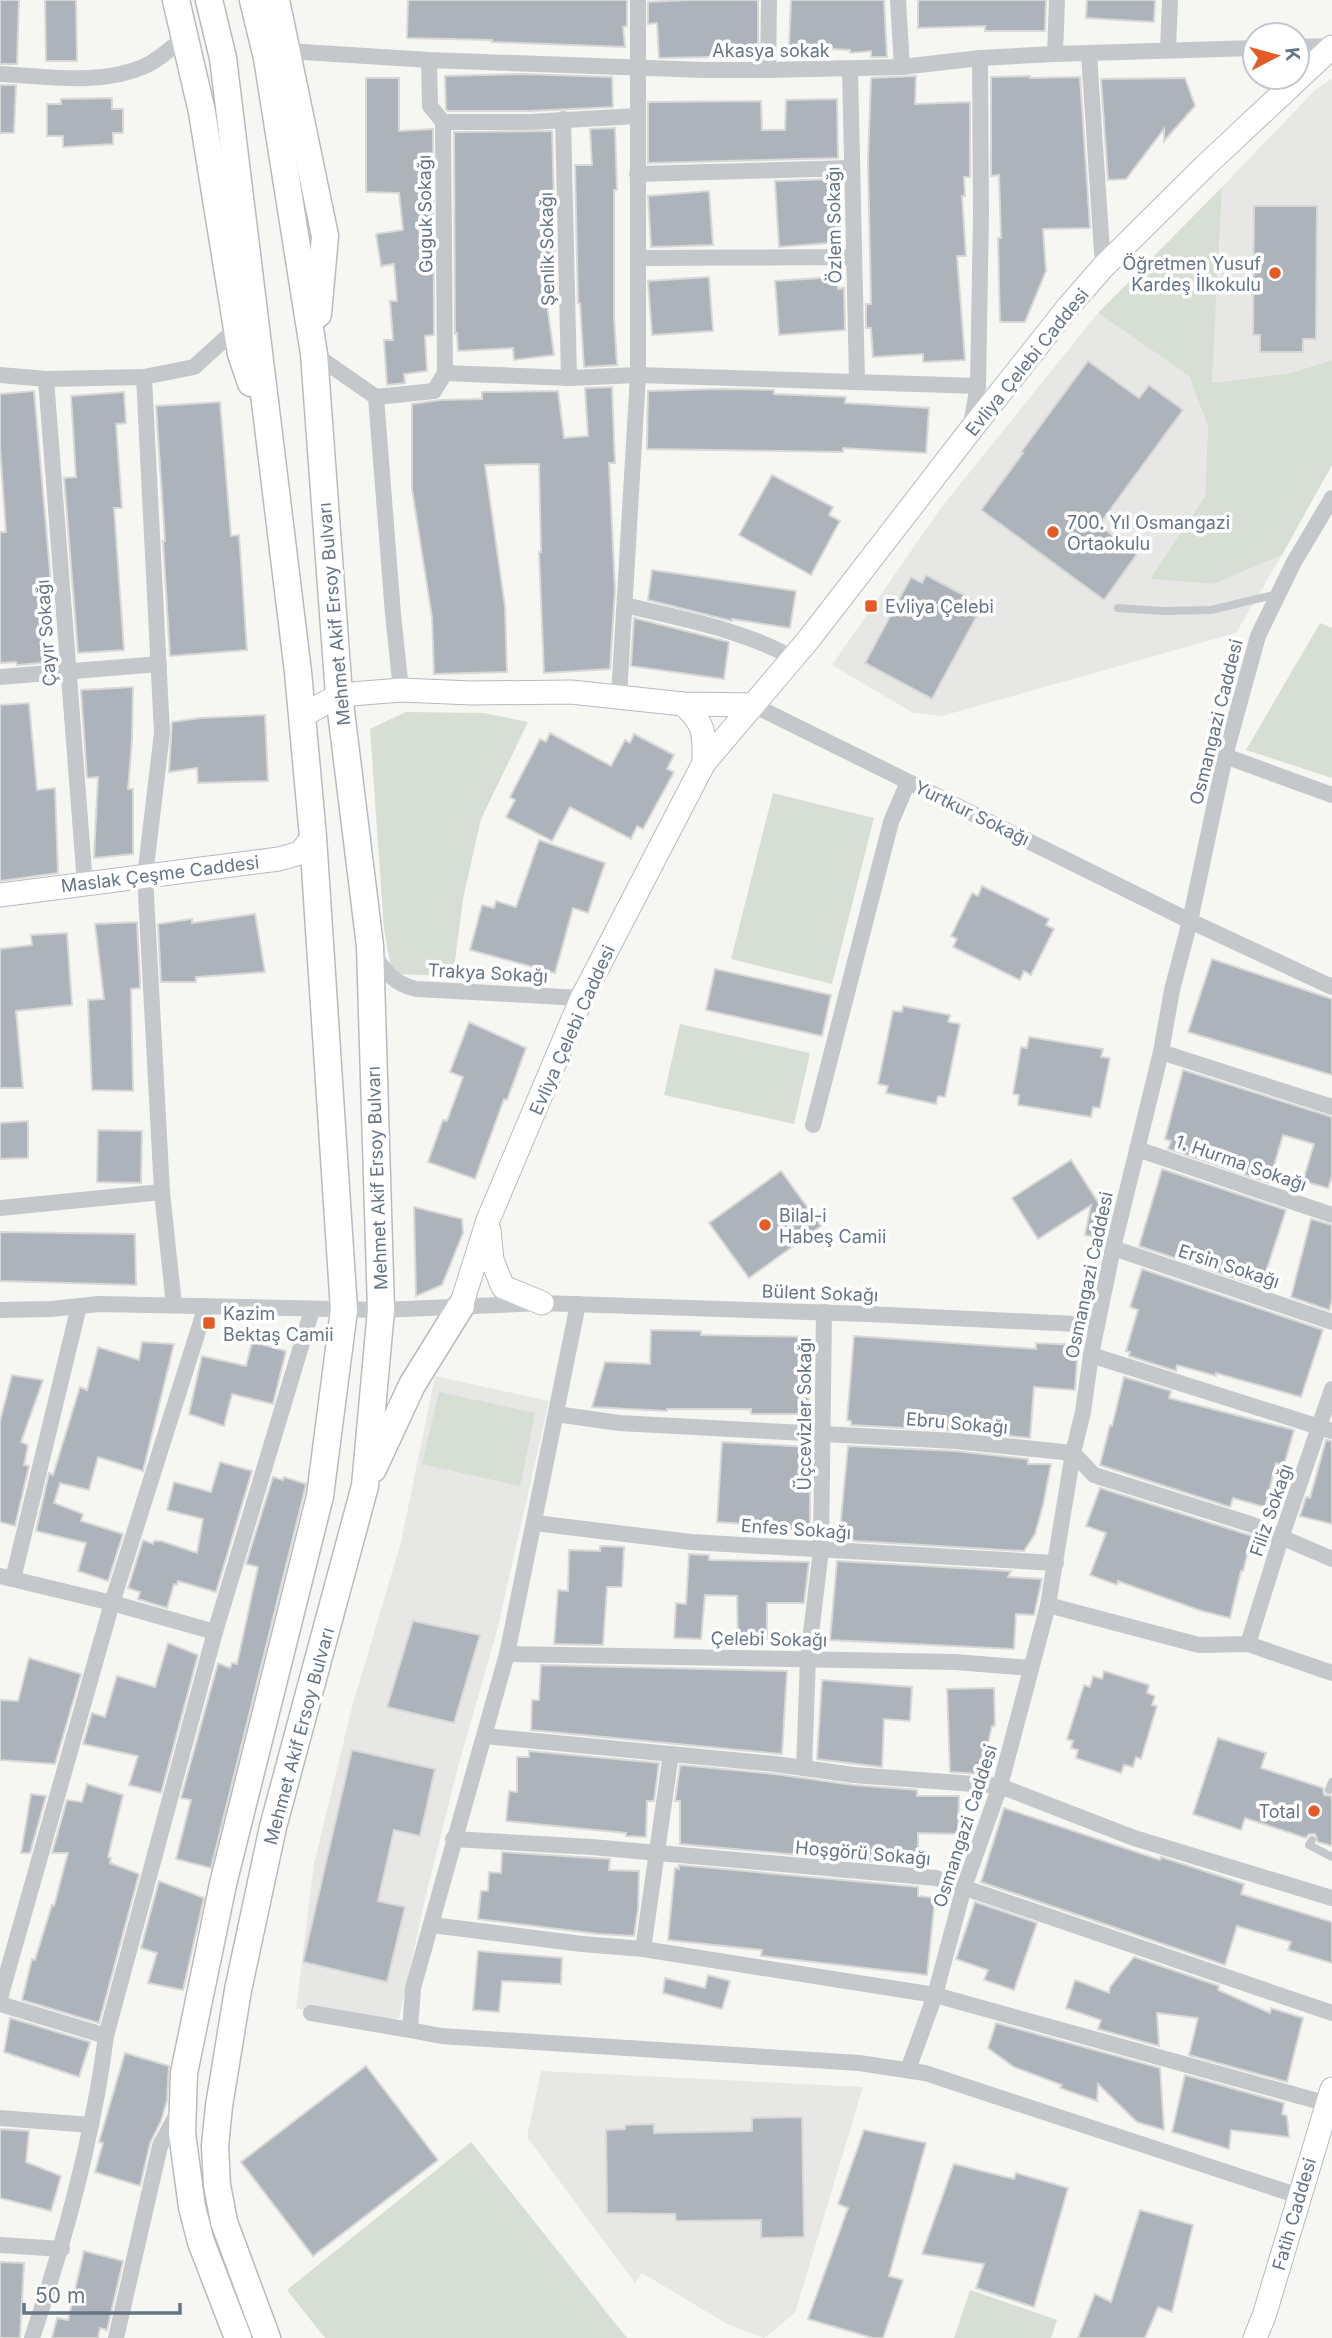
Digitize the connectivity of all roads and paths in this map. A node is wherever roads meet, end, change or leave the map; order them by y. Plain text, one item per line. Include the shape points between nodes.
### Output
1 (176, 0) edge
2 (209, 0) edge
3 (253, 0) edge
4 (276, 0) edge
5 (638, 0) edge
6 (769, 0) edge
7 (898, 0) edge
8 (1057, 0) edge
9 (1170, 0) edge
10 (184, 38) junction
11 (1332, 46) edge
12 (1311, 47) edge
13 (1241, 48) edge
14 (1168, 50) junction
15 (287, 51) junction
16 (1055, 54) junction
17 (1089, 54) junction
18 (980, 58) junction
19 (429, 60) junction
20 (639, 67) junction
21 (902, 67) junction
22 (850, 69) junction
23 (768, 70) junction
24 (0, 74) edge
25 (637, 116) junction
26 (563, 119) junction
27 (443, 122) junction
28 (852, 168) junction
29 (637, 174) junction
30 (854, 257) junction
31 (638, 258) junction
32 (1103, 267) junction
33 (237, 328) junction
34 (314, 354) junction
35 (445, 373) junction
36 (0, 375) edge
37 (638, 375) junction
38 (144, 377) junction
39 (569, 378) junction
40 (46, 379) junction
41 (857, 381) junction
42 (978, 386) junction
43 (376, 397) junction
44 (969, 432) junction
45 (269, 433) junction
46 (1332, 498) edge
47 (1278, 594) junction
48 (625, 605) junction
49 (1118, 608) dead end
50 (793, 658) junction
51 (159, 664) junction
52 (68, 673) junction
53 (0, 677) edge
54 (401, 690) junction
55 (339, 695) junction
56 (619, 696) junction
57 (683, 704) junction
58 (754, 705) junction
59 (302, 716) junction
60 (1225, 756) junction
61 (705, 763) junction
62 (908, 782) junction
63 (1332, 794) edge
64 (313, 837) junction
65 (145, 876) junction
66 (85, 884) junction
67 (0, 895) edge
68 (1190, 921) junction
69 (370, 946) junction
70 (1332, 988) edge
71 (582, 998) junction
72 (1161, 1052) junction
73 (1332, 1107) edge
74 (813, 1125) dead end
75 (1137, 1149) junction
76 (162, 1192) junction
77 (0, 1208) edge
78 (1332, 1215) edge
79 (488, 1220) junction
80 (1113, 1248) junction
81 (542, 1303) junction
82 (578, 1304) junction
83 (174, 1305) junction
84 (79, 1306) junction
85 (205, 1306) junction
86 (461, 1306) junction
87 (0, 1310) edge
88 (312, 1310) junction
89 (344, 1310) junction
90 (382, 1310) junction
91 (824, 1312) junction
92 (1332, 1322) edge
93 (1097, 1325) junction
94 (1091, 1355) junction
95 (1332, 1389) edge
96 (556, 1414) junction
97 (1326, 1428) edge
98 (823, 1433) junction
99 (1073, 1452) junction
100 (365, 1486) junction
101 (535, 1523) junction
102 (1281, 1538) junction
103 (821, 1550) junction
104 (1332, 1559) edge
105 (1056, 1563) junction
106 (6, 1578) edge
107 (112, 1604) junction
108 (1048, 1605) junction
109 (215, 1632) junction
110 (1248, 1644) junction
111 (507, 1654) junction
112 (808, 1658) junction
113 (1031, 1668) junction
114 (1332, 1673) edge
115 (485, 1736) junction
116 (671, 1754) junction
117 (804, 1768) junction
118 (1000, 1786) junction
119 (453, 1839) junction
120 (1311, 1839) dead end
121 (657, 1853) junction
122 (1332, 1857) edge
123 (964, 1887) junction
124 (1332, 1898) edge
125 (432, 1925) junction
126 (643, 1949) junction
127 (935, 1995) junction
128 (0, 1998) edge
129 (0, 2004) edge
130 (311, 2013) dead end
131 (1332, 2013) edge
132 (410, 2030) junction
133 (107, 2036) junction
134 (908, 2070) junction
135 (182, 2103) junction
136 (1329, 2105) edge
137 (0, 2118) edge
138 (91, 2125) junction
139 (1299, 2196) junction
140 (0, 2245) edge
141 (62, 2249) junction
142 (32, 2338) edge
143 (116, 2338) edge
144 (237, 2338) edge
145 (267, 2338) edge
146 (1255, 2338) edge

1 - 10 main road
2 - 45 main road, Mehmet Akif Ersoy Bulvarı via 223,58
3 - 34 main road, Mehmet Akif Ersoy Bulvarı via 267,58
4 - 15 main road
5 - 20 street
6 - 23 street
7 - 21 street
8 - 16 street
9 - 14 street
10 - 24 street via 147,66 123,74 92,78
10 - 33 main road via 202,112
11 - 12 street
11 - 32 street, Evliya Çelebi Caddesi
13 - 14 street, Akasya sokak
14 - 17 street, Akasya sokak
15 - 19 street, Akasya sokak
15 - 34 main road via 325,236
16 - 17 street, Akasya sokak
16 - 18 street, Akasya sokak
17 - 32 street
18 - 21 street, Akasya sokak
18 - 42 street
19 - 20 street, Akasya sokak
19 - 27 street, Guguk Sokağı via 430,106
20 - 23 street, Akasya sokak
20 - 25 street
21 - 22 street, Akasya sokak
22 - 23 street, Akasya sokak
22 - 28 street, Özlem Sokağı
25 - 26 street
25 - 29 street
26 - 27 street
26 - 39 street, Şenlik Sokağı
27 - 35 street, Guguk Sokağı
28 - 29 street
28 - 30 street, Özlem Sokağı
29 - 31 street
30 - 31 street
30 - 41 street, Özlem Sokağı
31 - 37 street
32 - 44 street, Evliya Çelebi Caddesi
33 - 38 street via 194,367
33 - 45 main road via 241,354
34 - 43 street
34 - 55 main road, Mehmet Akif Ersoy Bulvarı
35 - 39 street
35 - 43 street via 434,391
36 - 40 street
37 - 39 street
37 - 41 street
37 - 48 street
38 - 40 street
38 - 51 street
40 - 52 street, Çayır Sokağı
41 - 42 street
42 - 44 street
43 - 54 street
44 - 50 street, Evliya Çelebi Caddesi
45 - 59 main road, Mehmet Akif Ersoy Bulvarı
46 - 47 street, Osmangazi Caddesi
47 - 49 lane via 1211,610
47 - 60 street, Osmangazi Caddesi via 1258,636
48 - 50 street via 712,626 765,643
48 - 56 street
50 - 58 street, Evliya Çelebi Caddesi
51 - 52 street
51 - 65 street via 162,733
52 - 53 street
52 - 66 street, Çayır Sokağı
54 - 55 street
54 - 56 street
55 - 59 street
55 - 69 main road, Mehmet Akif Ersoy Bulvarı
56 - 57 street
57 - 58 street
57 - 61 street via 698,717 704,730
58 - 61 street, Evliya Çelebi Caddesi
58 - 62 street, Yurtkur Sokağı
59 - 64 main road, Mehmet Akif Ersoy Bulvarı
60 - 63 street
60 - 68 street, Osmangazi Caddesi
61 - 71 street, Evliya Çelebi Caddesi
62 - 68 street, Yurtkur Sokağı
62 - 74 street via 891,822
64 - 65 street, Maslak Çeşme Caddesi via 296,855
64 - 89 main road, Mehmet Akif Ersoy Bulvarı
65 - 66 street, Maslak Çeşme Caddesi
65 - 76 street
66 - 67 street, Maslak Çeşme Caddesi
68 - 70 street, Yurtkur Sokağı
68 - 72 street, Osmangazi Caddesi
69 - 71 street, Trakya Sokağı via 388,976 405,986
69 - 90 main road, Mehmet Akif Ersoy Bulvarı
71 - 79 street, Evliya Çelebi Caddesi
72 - 73 street
72 - 75 street, Osmangazi Caddesi
75 - 78 street, 1. Hurma Sokağı
75 - 80 street, Osmangazi Caddesi
76 - 77 street
76 - 83 street
79 - 81 street via 492,1260 503,1287
79 - 86 street, Evliya Çelebi Caddesi
80 - 92 street, Ersin Sokağı
80 - 93 street, Osmangazi Caddesi
81 - 82 street, Bülent Sokağı
81 - 86 street, Bülent Sokağı
82 - 91 street, Bülent Sokağı
82 - 96 street
83 - 84 street, Bülent Sokağı
83 - 85 street, Bülent Sokağı
84 - 87 street, Bülent Sokağı
84 - 106 street
85 - 88 street, Bülent Sokağı
85 - 107 street
86 - 90 street, Bülent Sokağı
86 - 100 main road via 412,1385
88 - 89 street, Bülent Sokağı
88 - 109 street
89 - 90 street, Bülent Sokağı
89 - 135 main road, Mehmet Akif Ersoy Bulvarı via 320,1496 223,1884 184,2073
90 - 100 main road, Mehmet Akif Ersoy Bulvarı
91 - 93 street, Bülent Sokağı
91 - 98 street, Üçcevizler Sokağı
93 - 94 street, Osmangazi Caddesi
94 - 97 street
94 - 99 street, Osmangazi Caddesi
95 - 97 street, Filiz Sokağı
96 - 98 street, Ebru Sokağı via 619,1423
96 - 101 street
97 - 102 street, Filiz Sokağı
98 - 99 street, Ebru Sokağı
98 - 103 street, Üçcevizler Sokağı
99 - 102 street via 1094,1475
99 - 105 street, Osmangazi Caddesi
100 - 145 main road, Mehmet Akif Ersoy Bulvarı via 274,1827 238,1990 219,2106 215,2146 224,2222
101 - 103 street, Enfes Sokağı via 691,1542
101 - 111 street
102 - 104 street
102 - 110 street, Filiz Sokağı
103 - 105 street, Enfes Sokağı
103 - 112 street, Üçcevizler Sokağı
105 - 108 street, Osmangazi Caddesi
106 - 107 street
107 - 109 street
107 - 128 street
108 - 110 street via 1199,1645
108 - 113 street, Osmangazi Caddesi
109 - 133 street
110 - 114 street
111 - 112 street, Çelebi Sokağı
111 - 115 street
112 - 113 street, Çelebi Sokağı
112 - 117 street, Üçcevizler Sokağı
113 - 118 street, Osmangazi Caddesi
115 - 116 street
115 - 119 street
116 - 117 street
116 - 121 street
117 - 118 street
118 - 123 street, Osmangazi Caddesi
118 - 124 street via 1134,1838
119 - 121 street, Hoşgörü Sokağı
119 - 125 street
120 - 122 lane via 1309,1845
121 - 123 street, Hoşgörü Sokağı via 936,1878
121 - 126 street
123 - 127 street, Osmangazi Caddesi
123 - 131 street, Hoşgörü Sokağı
125 - 126 street
125 - 132 street via 413,1988
126 - 127 street
127 - 134 street, Osmangazi Caddesi
127 - 136 street
129 - 133 street
130 - 132 street
132 - 134 street
133 - 138 street
134 - 139 street
135 - 143 street via 160,2147
135 - 144 main road, Mehmet Akif Ersoy Bulvarı via 192,2207
136 - 139 street, Fatih Caddesi
137 - 138 street
138 - 141 street
139 - 146 street, Fatih Caddesi
140 - 141 street
141 - 142 street

